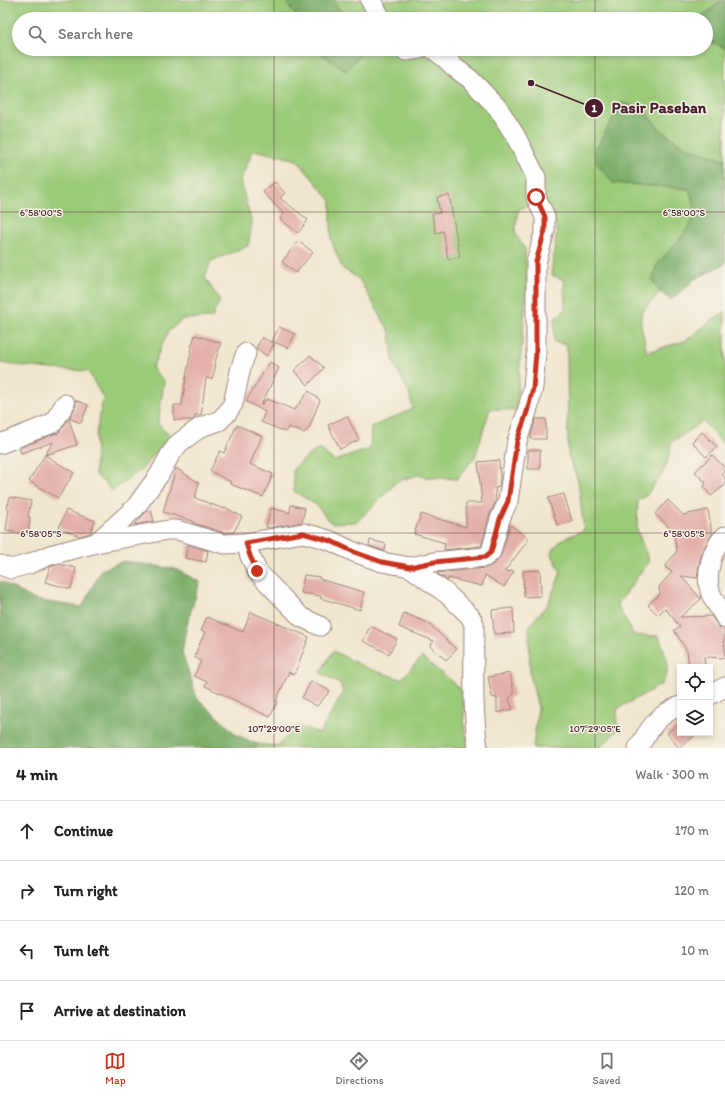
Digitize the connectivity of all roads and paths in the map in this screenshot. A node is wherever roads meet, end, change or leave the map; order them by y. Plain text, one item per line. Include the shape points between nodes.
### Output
1 (370, 0) edge
2 (378, 12) edge
3 (441, 56) edge
4 (246, 353) dead end
5 (65, 404) dead end
6 (0, 444) edge
7 (725, 536) edge
8 (96, 543) junction
9 (246, 543) junction
10 (0, 565) edge
11 (410, 567) junction
12 (725, 618) edge
13 (320, 626) dead end
14 (725, 687) edge
15 (713, 693) edge
16 (677, 707) edge
17 (478, 748) edge
18 (638, 748) edge

1 - 2 street
3 - 11 street via 480,88 498,108 516,137 536,177 536,197 545,217 545,230 536,262 536,353 533,388 517,441 508,501 491,552 485,557
4 - 8 street via 233,404 227,413 219,421 201,427 179,442 135,508
5 - 6 street via 53,423
7 - 12 street via 712,555 708,579 709,589
8 - 9 street via 177,530 224,544
8 - 10 street via 11,569
9 - 11 street via 303,533 331,541 382,562
9 - 13 street via 257,571 301,616
11 - 17 street via 447,594 470,616 474,624 474,700
14 - 15 street
16 - 18 street via 653,723

